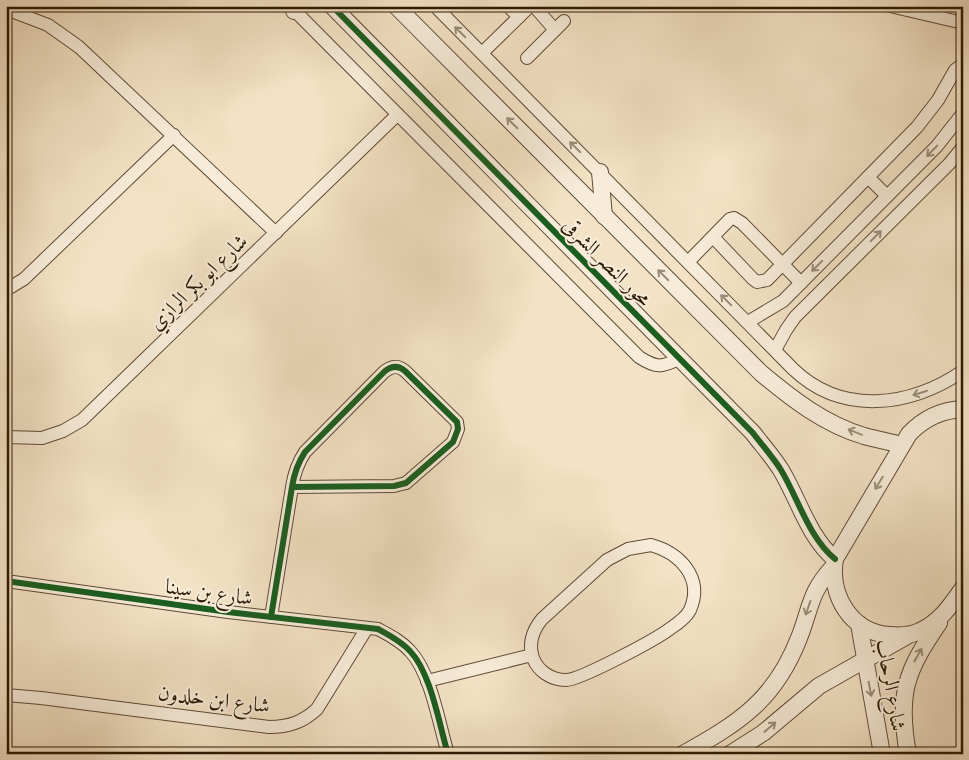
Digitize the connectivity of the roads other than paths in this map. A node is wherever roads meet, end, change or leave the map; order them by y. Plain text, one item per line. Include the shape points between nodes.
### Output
1 (332, 6) edge
2 (396, 6) edge
3 (435, 6) edge
4 (508, 6) edge
5 (532, 6) edge
6 (890, 6) edge
7 (294, 8) edge
8 (6, 9) edge
9 (519, 17) junction
10 (963, 24) edge
11 (482, 53) junction
12 (527, 58) dead end
13 (963, 64) edge
14 (963, 113) edge
15 (397, 115) junction
16 (174, 135) junction
17 (963, 147) edge
18 (600, 172) junction
19 (868, 177) junction
20 (887, 196) junction
21 (604, 216) junction
22 (276, 233) junction
23 (713, 237) junction
24 (688, 262) junction
25 (783, 264) junction
26 (800, 284) junction
27 (6, 290) edge
28 (748, 322) junction
29 (775, 350) junction
30 (680, 358) junction
31 (963, 370) edge
32 (963, 409) edge
33 (6, 437) edge
34 (902, 445) junction
35 (292, 487) junction
36 (834, 563) junction
37 (6, 581) edge
38 (963, 588) edge
39 (948, 609) junction
40 (272, 616) junction
41 (859, 624) junction
42 (367, 628) junction
43 (907, 636) junction
44 (532, 655) junction
45 (865, 661) junction
46 (427, 681) junction
47 (6, 695) edge
48 (448, 754) edge
49 (683, 754) edge
50 (730, 754) edge
51 (882, 754) edge
52 (908, 754) edge

1 - 30 street, محور النصر الشرقى
21 -> 2 street, محور النصر الشرقى
11 -> 3 street
4 - 9 street
5 - 9 street
5 - 12 street via 560,25
6 - 10 street
7 - 15 street
8 - 16 street via 48,25 79,47
9 - 11 street
18 -> 11 street
13 - 19 street via 955,70 917,127
14 -> 20 street via 937,146
15 - 22 street, شارع ابو بكر الرازي
15 - 30 street via 639,358 652,366 666,366
16 - 22 street
16 - 27 street via 24,279
29 -> 17 street via 795,316
18 - 21 street
18 - 24 street
19 - 20 street
19 - 25 street
20 -> 26 street
34 -> 21 street, محور النصر الشرقى via 863,436 826,420 793,399 762,373
22 - 33 street, شارع ابو بكر الرازي via 82,420 42,438
23 - 24 street
23 - 25 street via 757,282 767,280
23 - 25 street via 730,219 739,219
28 -> 24 street
25 - 26 street
26 - 28 street via 778,305
28 - 29 street
31 -> 29 street via 938,386 911,396 857,400 833,395 811,384
30 - 36 street, محور النصر الشرقى via 753,433 781,469 818,540
32 - 34 street via 928,418 913,429
34 -> 36 street
35 - 35 street via 298,463 305,452 392,367 405,371 457,422 453,442 406,484
35 - 40 street
36 - 41 street via 834,583 839,599
36 -> 49 street via 812,597 790,658 771,690 740,720
37 - 40 street, شارع بن سينا
38 - 39 street
39 - 43 street via 936,622
52 -> 39 street, شارع الرحاب via 904,722 905,686 912,666
40 - 42 street, شارع بن سينا
41 - 43 street via 884,635
41 - 45 street, شارع الرحاب
42 - 46 street, شارع بن سينا via 378,629 395,638 410,651 422,667
42 - 47 street, شارع ابن خلدون via 318,709 308,718 283,727
43 - 45 street
44 - 44 street via 547,675 568,680 651,641 690,611 694,593 690,574 680,559 664,548 651,545 628,549 607,560 542,619 532,638
44 - 46 street
50 -> 45 street via 763,733 819,686
45 -> 51 street, شارع الرحاب
46 - 48 street, شارع بن سينا

